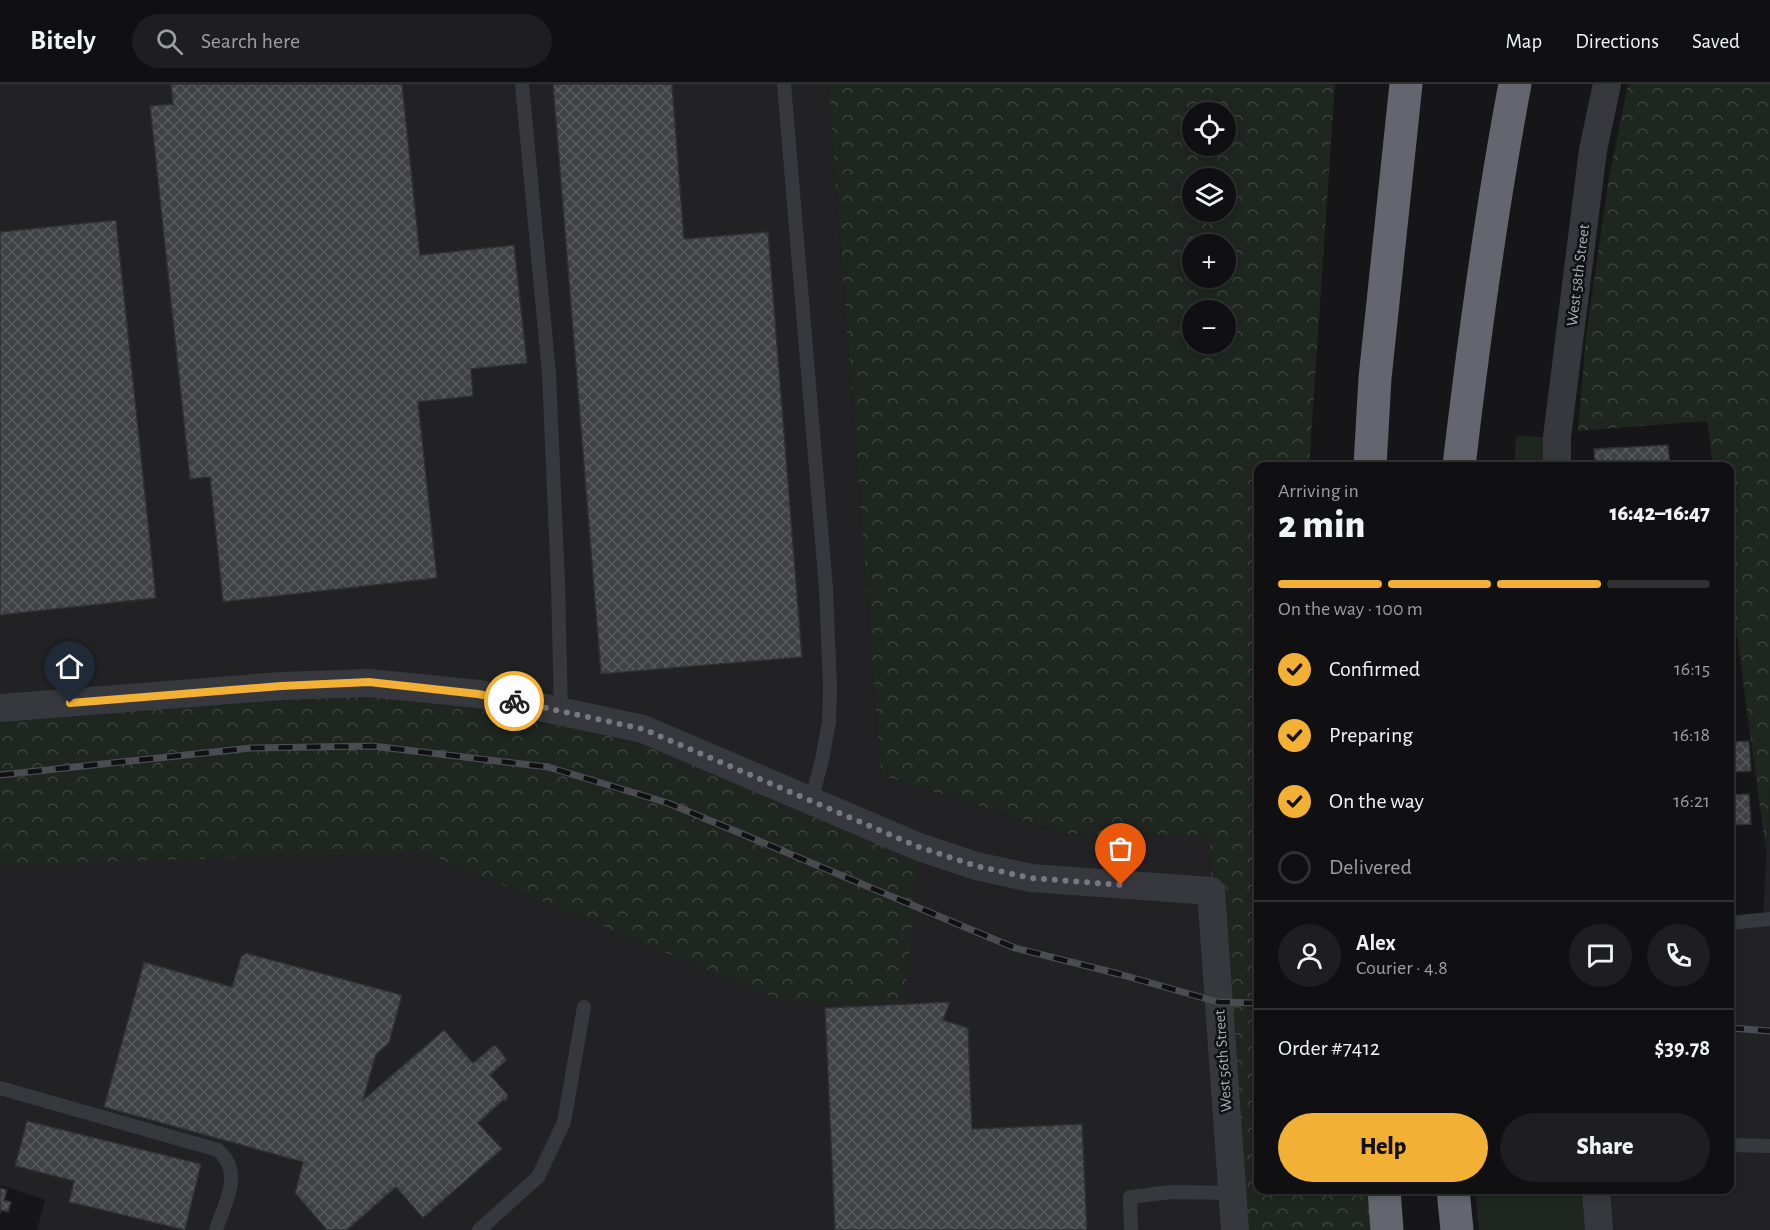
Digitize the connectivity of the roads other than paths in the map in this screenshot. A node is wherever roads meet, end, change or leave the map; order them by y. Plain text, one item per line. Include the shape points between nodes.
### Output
1 (522, 84) edge
2 (784, 84) edge
3 (1406, 84) edge
4 (1515, 84) edge
5 (1607, 84) edge
6 (1370, 462) edge
7 (1459, 462) edge
8 (1557, 462) edge
9 (0, 708) edge
10 (561, 711) junction
11 (811, 801) junction
12 (1770, 919) edge
13 (1734, 923) edge
14 (584, 1008) dead end
15 (0, 1088) edge
16 (1734, 1145) edge
17 (1770, 1146) edge
18 (1232, 1193) junction
19 (1384, 1194) edge
20 (1453, 1194) edge
21 (1596, 1194) edge
22 (219, 1229) edge
23 (478, 1230) edge
24 (1131, 1230) edge
25 (1235, 1230) edge
26 (1387, 1230) edge
27 (1457, 1230) edge
28 (1599, 1230) edge

1 - 10 lane via 549,374
2 - 11 lane via 826,589 830,687 829,722
3 - 6 highway via 1375,378
4 - 7 highway via 1474,337
5 - 8 street, West 58th Street via 1593,150
9 - 10 street via 369,682 478,694
10 - 11 street via 643,729
11 - 18 street, West 56th Street via 919,847 976,866 1031,878 1211,891
12 - 13 lane
14 - 23 lane via 564,1122 538,1177
15 - 22 lane via 218,1150 232,1170
16 - 17 lane
18 - 24 lane via 1172,1192 1130,1197
18 - 25 street, West 56th Street
19 - 26 highway
20 - 27 highway
21 - 28 street

